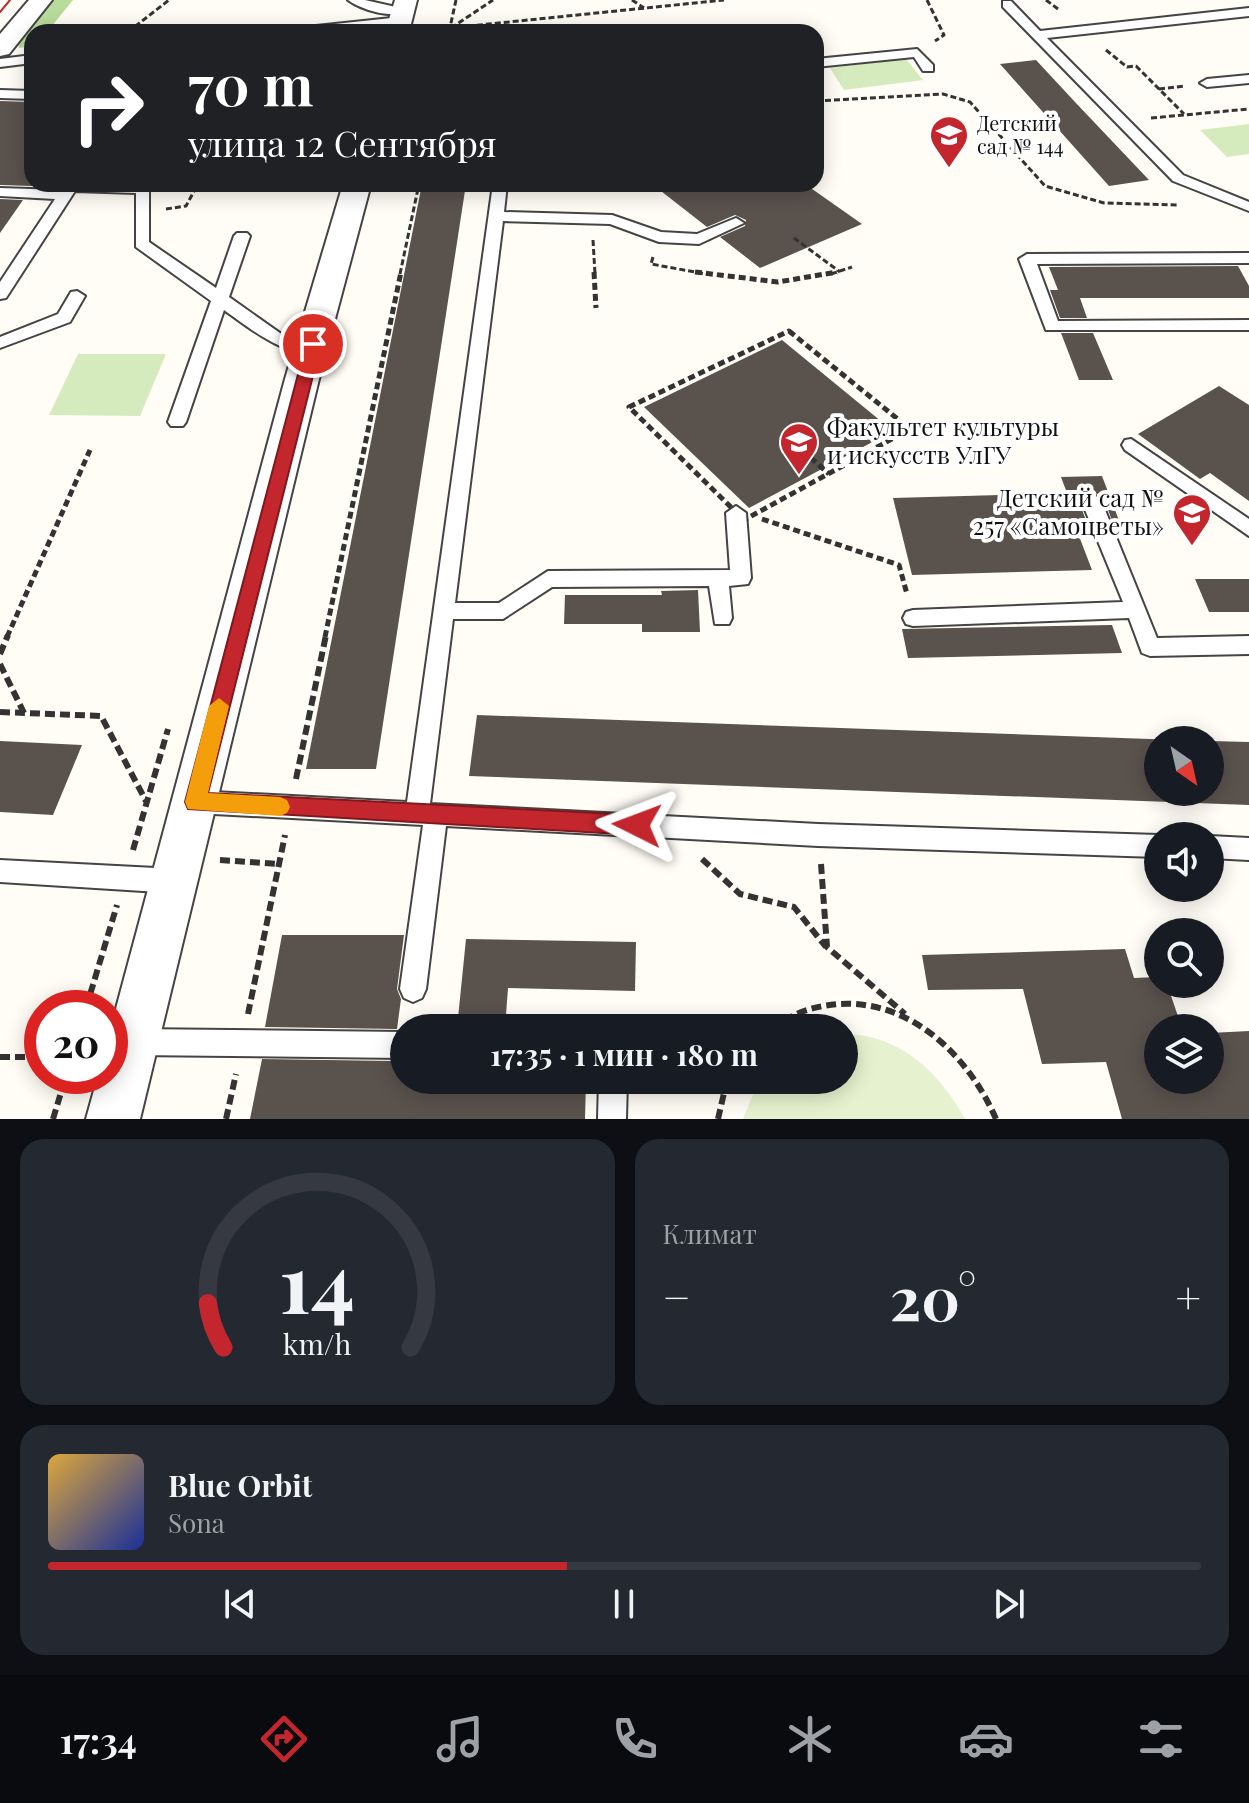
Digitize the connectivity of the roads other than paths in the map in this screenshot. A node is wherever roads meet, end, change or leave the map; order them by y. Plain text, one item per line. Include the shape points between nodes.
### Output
1 (41, 0) edge
2 (354, 0) edge
3 (1007, 4) dead end
4 (1249, 12) edge
5 (402, 16) edge
6 (350, 24) edge
7 (1037, 35) junction
8 (0, 49) edge
9 (24, 60) edge
10 (824, 62) edge
11 (0, 63) edge
12 (928, 68) dead end
13 (1249, 79) edge
14 (1207, 83) dead end
15 (0, 94) edge
16 (24, 95) edge
17 (24, 191) edge
18 (0, 192) edge
19 (66, 192) edge
20 (144, 192) edge
21 (355, 192) edge
22 (499, 192) edge
23 (1249, 207) edge
24 (495, 216) junction
25 (736, 223) dead end
26 (242, 236) dead end
27 (1249, 258) edge
28 (0, 294) edge
29 (77, 296) dead end
30 (219, 300) junction
31 (1249, 325) edge
32 (0, 343) edge
33 (313, 344) junction
34 (177, 422) dead end
35 (1131, 445) dead end
36 (1091, 500) dead end
37 (744, 515) road end
38 (1249, 529) edge
39 (718, 579) junction
40 (1136, 610) junction
41 (443, 611) junction
42 (722, 618) dead end
43 (913, 618) road end
44 (1249, 645) edge
45 (195, 802) junction
46 (427, 813) junction
47 (1144, 846) edge
48 (1224, 848) edge
49 (1249, 849) edge
50 (0, 871) edge
51 (175, 881) junction
52 (413, 989) dead end
53 (133, 1042) junction
54 (390, 1045) edge
55 (613, 1094) edge
56 (113, 1119) edge
57 (612, 1119) edge

1 - 8 street
2 - 5 lane
3 - 7 lane
4 - 7 lane
5 - 6 lane
7 - 23 lane via 1178,178
9 - 11 lane
10 - 12 lane via 917,53
13 - 14 lane
15 - 16 lane
17 - 18 lane
19 - 28 lane
20 - 30 lane via 141,244
21 - 33 street
22 - 24 lane
24 - 25 lane via 612,220 659,237 699,239
24 - 41 lane
26 - 30 lane
27 - 31 lane via 1027,259 1052,326
29 - 32 lane via 64,318
30 - 33 lane via 283,343
30 - 34 lane
33 - 45 street
35 - 38 lane
36 - 40 lane
37 - 39 lane via 741,578
39 - 41 lane via 548,579 503,611
39 - 42 lane
40 - 43 lane
40 - 44 lane via 1150,647
41 - 46 lane
45 - 46 lane
45 - 51 street
46 - 47 lane via 818,835
46 - 52 lane
48 - 49 lane
50 - 51 lane
51 - 53 street
53 - 54 lane
53 - 56 street
55 - 57 lane

